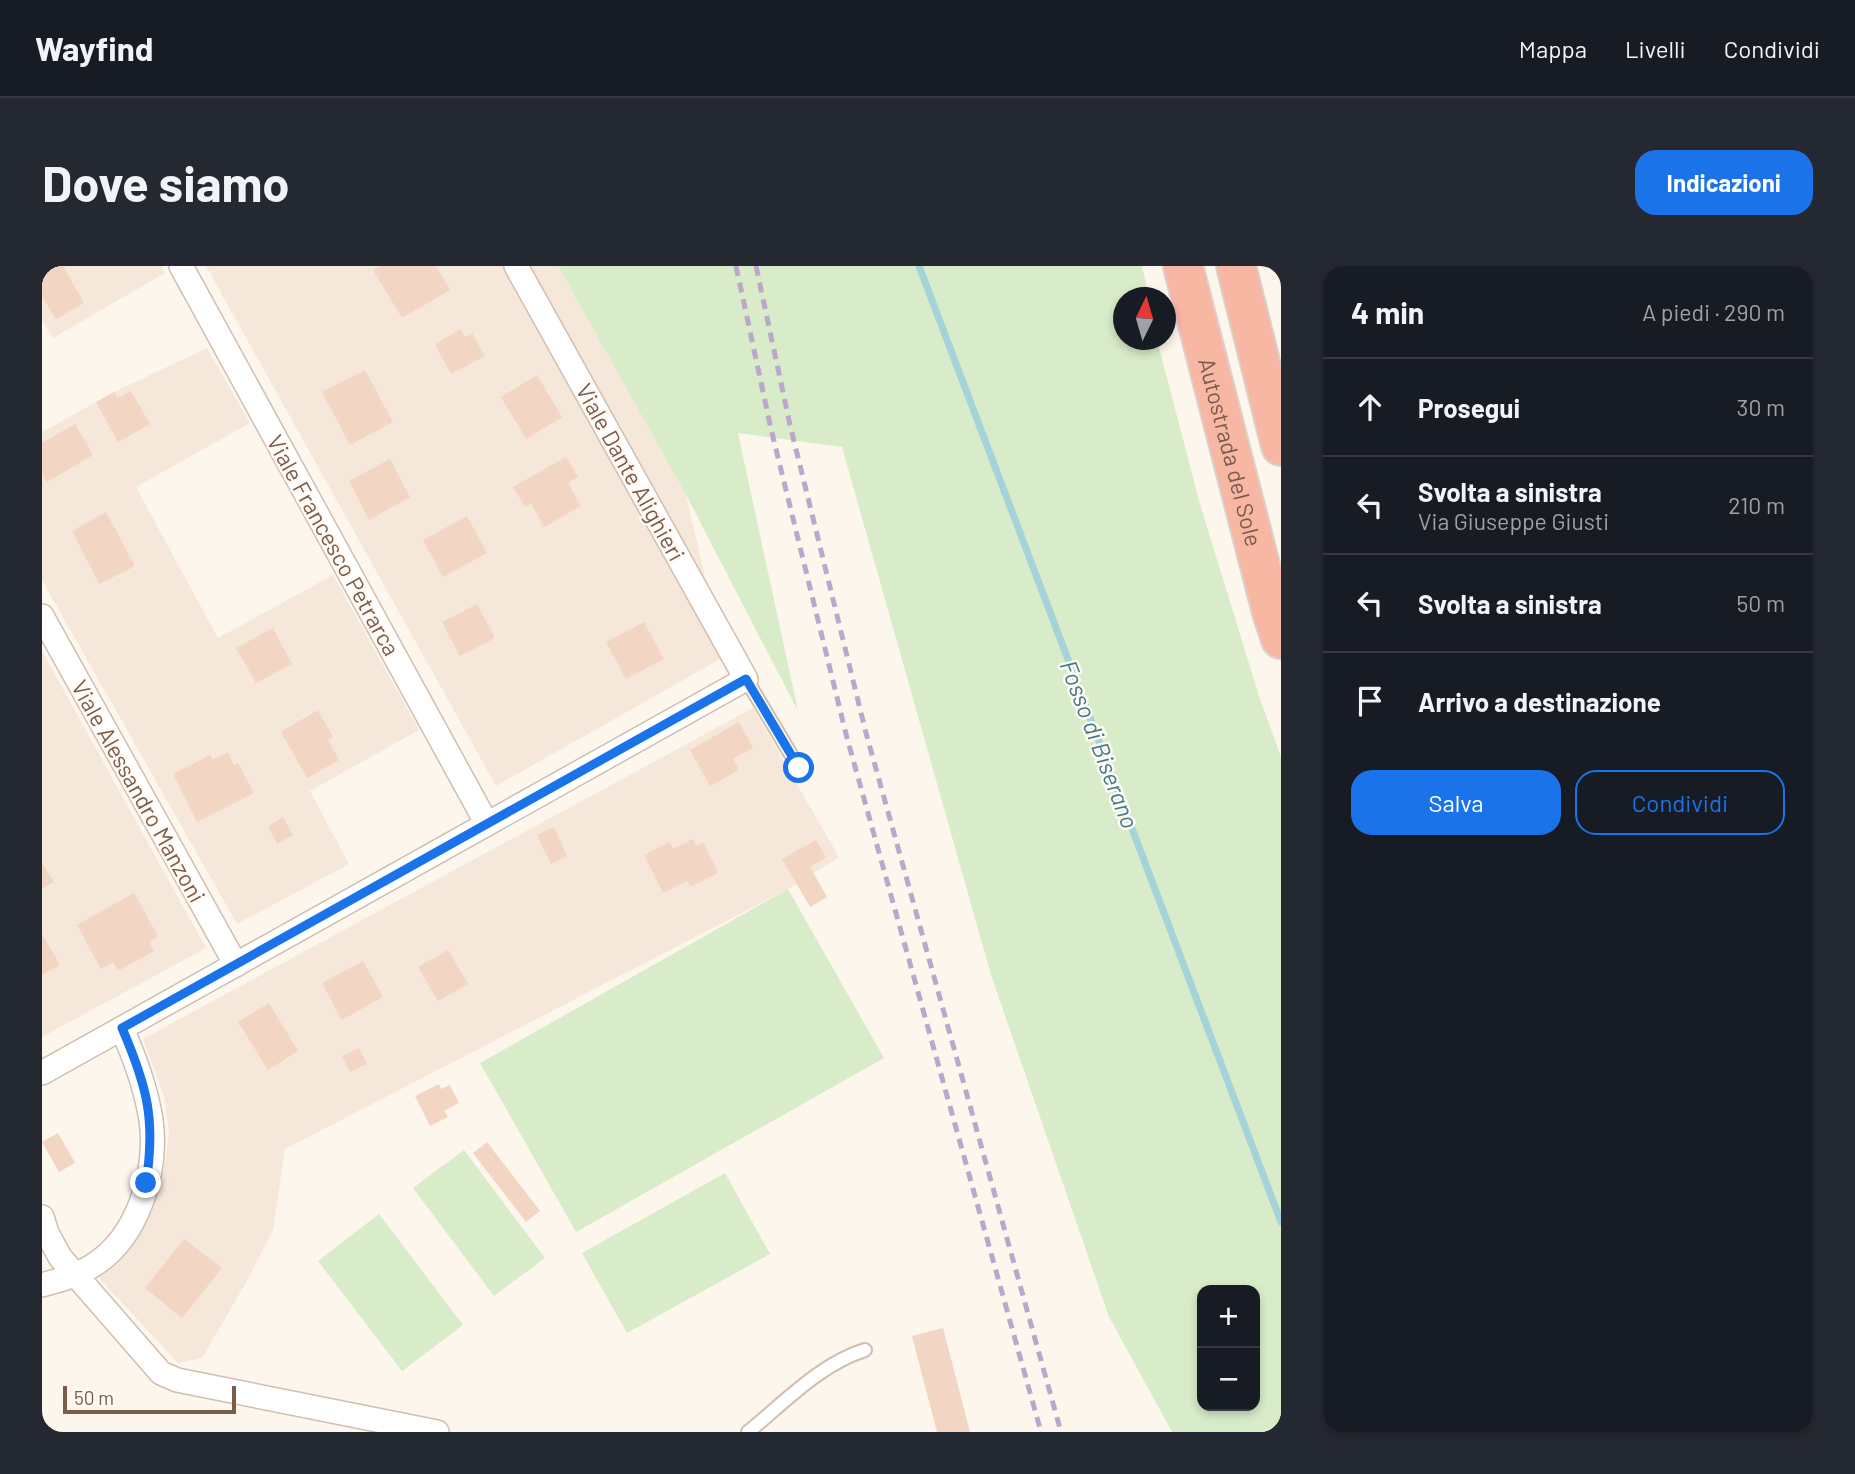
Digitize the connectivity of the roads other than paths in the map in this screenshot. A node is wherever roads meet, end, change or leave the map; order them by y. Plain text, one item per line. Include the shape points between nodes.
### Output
1 (181, 266) edge
2 (516, 266) edge
3 (1183, 266) edge
4 (1236, 266) edge
5 (1281, 446) edge
6 (42, 616) edge
7 (1281, 639) edge
8 (746, 679) junction
9 (799, 768) dead end
10 (487, 824) junction
11 (236, 965) junction
12 (122, 1028) junction
13 (42, 1073) edge
14 (42, 1217) edge
15 (75, 1275) junction
16 (42, 1285) edge
17 (865, 1350) dead end
18 (437, 1432) edge
19 (748, 1432) edge

1 - 10 street, Viale Francesco Petrarca
2 - 8 street, Viale Dante Alighieri
3 - 7 highway, Autostrada del Sole
4 - 5 highway
6 - 11 street, Viale Alessandro Manzoni
8 - 9 lane
8 - 10 street
10 - 11 street
11 - 12 street
12 - 13 street
12 - 15 street via 144,1085 151,1123 146,1183 127,1233 93,1266
14 - 15 street via 52,1244
15 - 16 street
15 - 18 street via 154,1367 169,1377
17 - 19 lane via 826,1369

